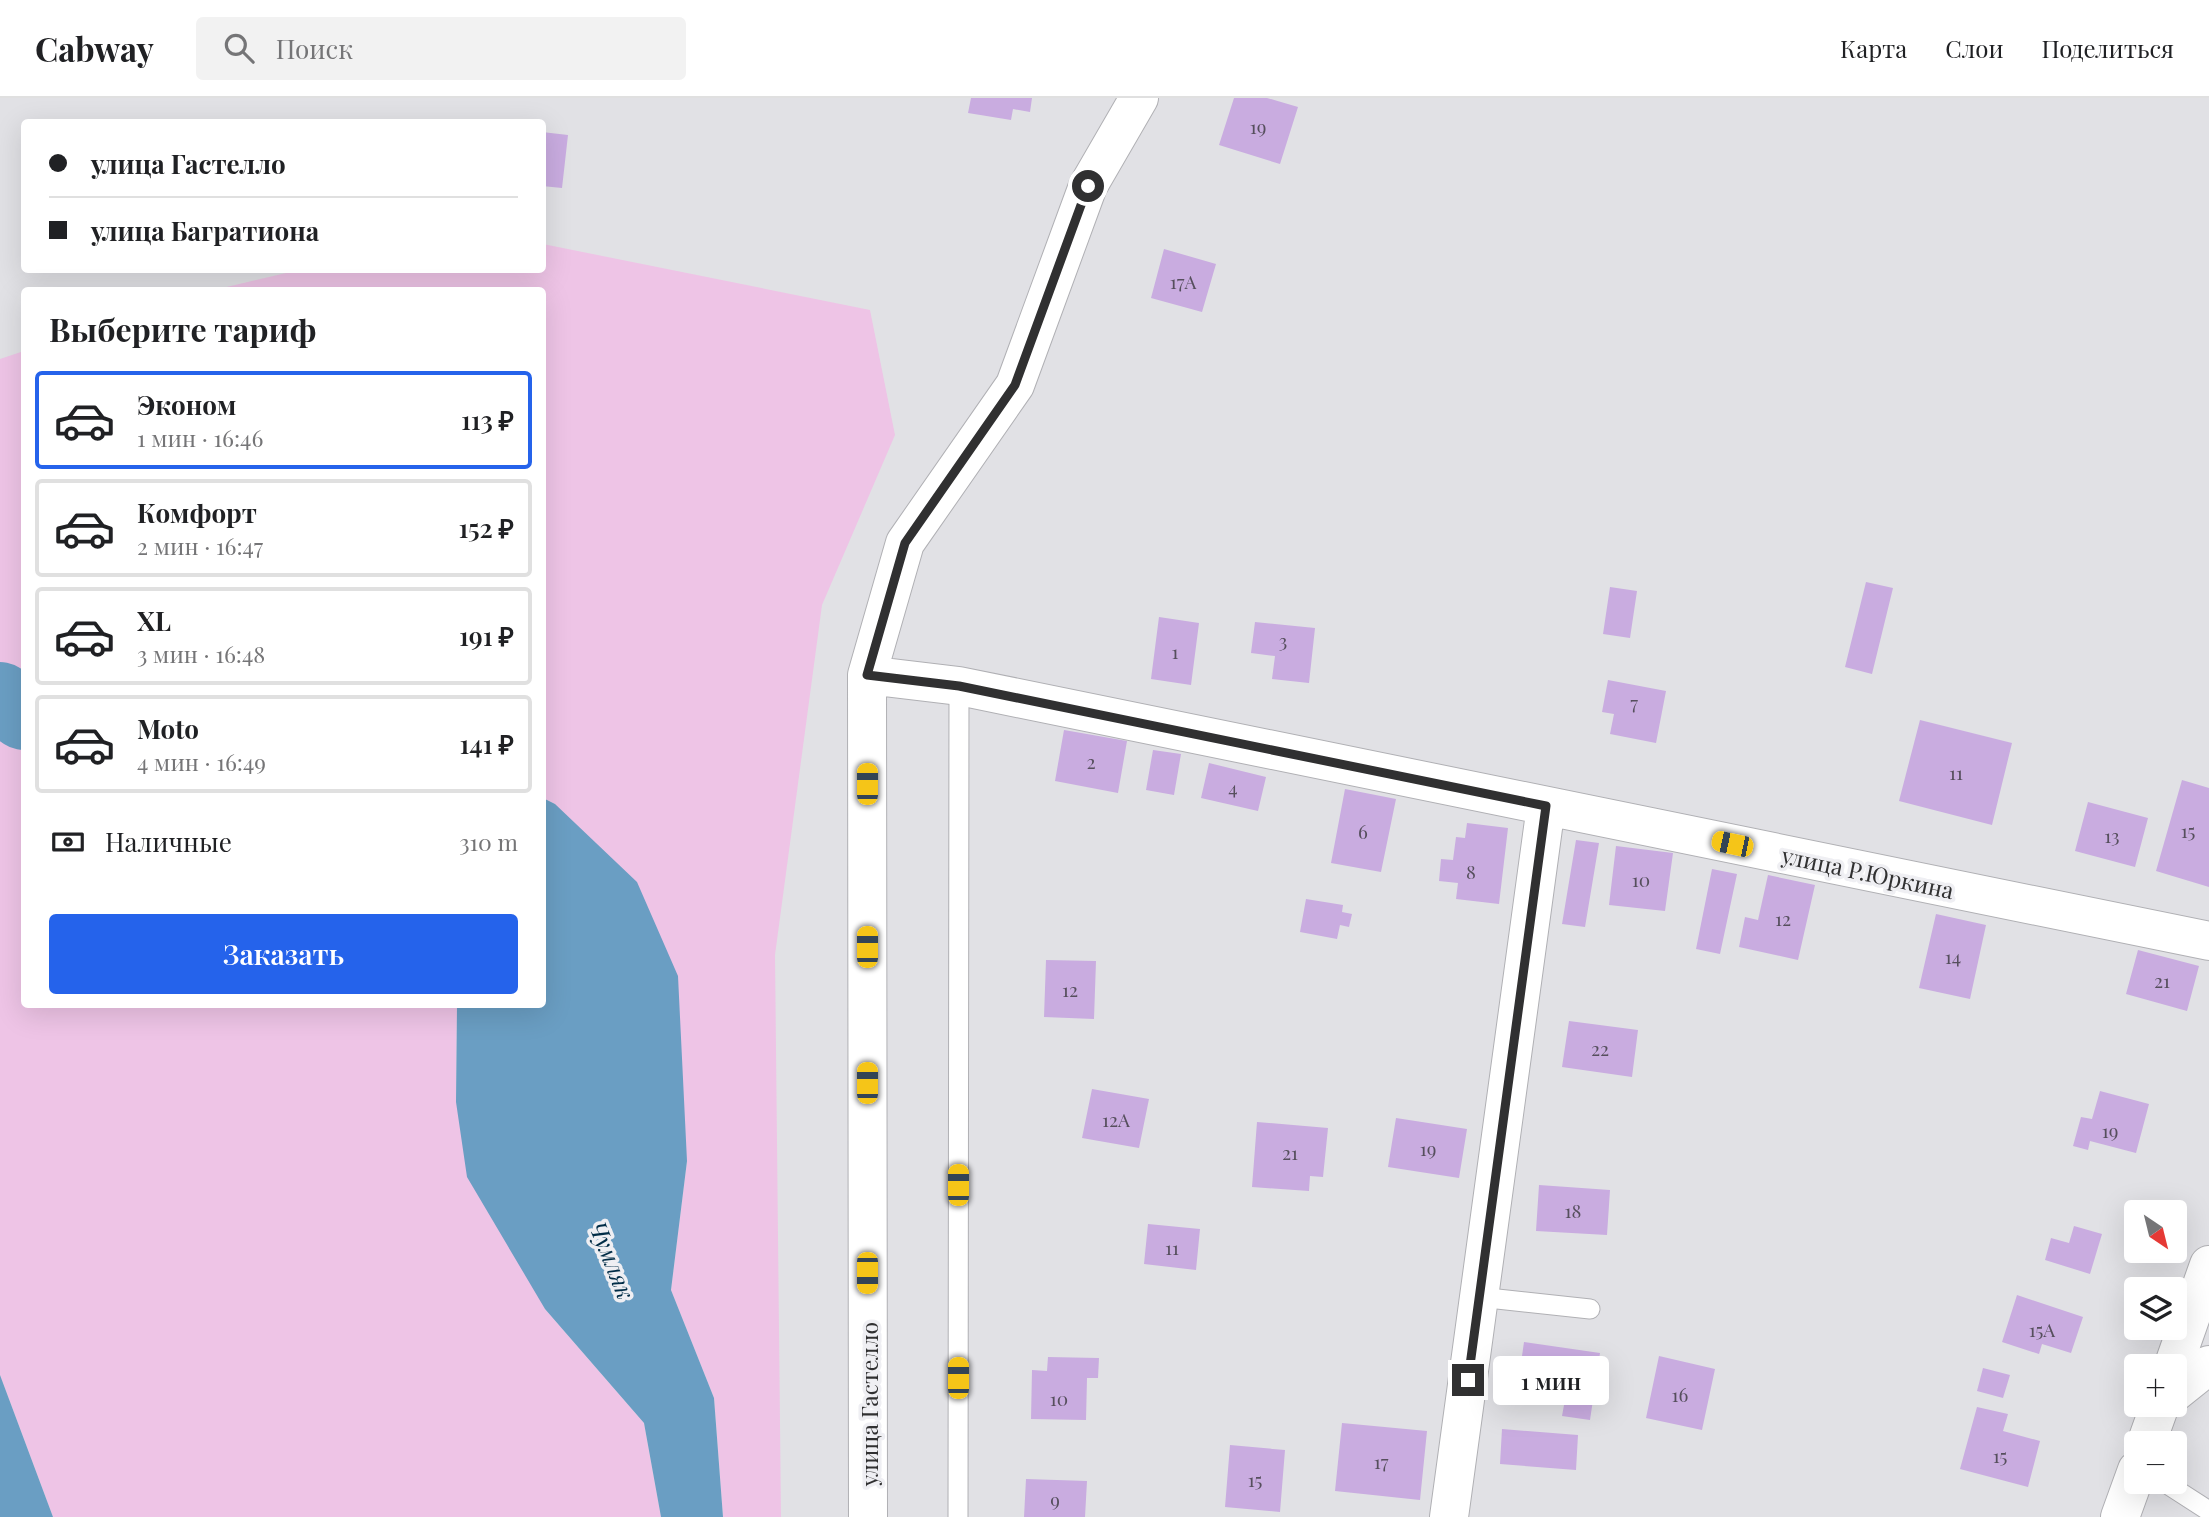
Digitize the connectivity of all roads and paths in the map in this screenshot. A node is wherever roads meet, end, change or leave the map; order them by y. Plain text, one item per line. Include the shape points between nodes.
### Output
1 (1139, 98) edge
2 (867, 675) junction
3 (959, 686) junction
4 (1546, 806) junction
5 (2209, 941) edge
6 (2209, 1265) edge
7 (1479, 1297) junction
8 (1590, 1309) dead end
9 (2178, 1354) edge
10 (2209, 1365) edge
11 (2187, 1382) edge
12 (2128, 1494) edge
13 (2183, 1494) edge
14 (2209, 1511) edge
15 (868, 1517) edge
16 (958, 1517) edge
17 (1449, 1517) edge
18 (2120, 1517) edge

1 - 2 street, улица Гастелло via 1088,186 1015,385 905,543
2 - 3 street, улица Р.Юркина
2 - 15 street, улица Гастелло
3 - 4 street, улица Р.Юркина
3 - 16 lane
4 - 5 street, улица Р.Юркина
4 - 7 street
6 - 9 street
7 - 8 lane
7 - 17 street
10 - 11 street
12 - 18 street
13 - 14 lane

